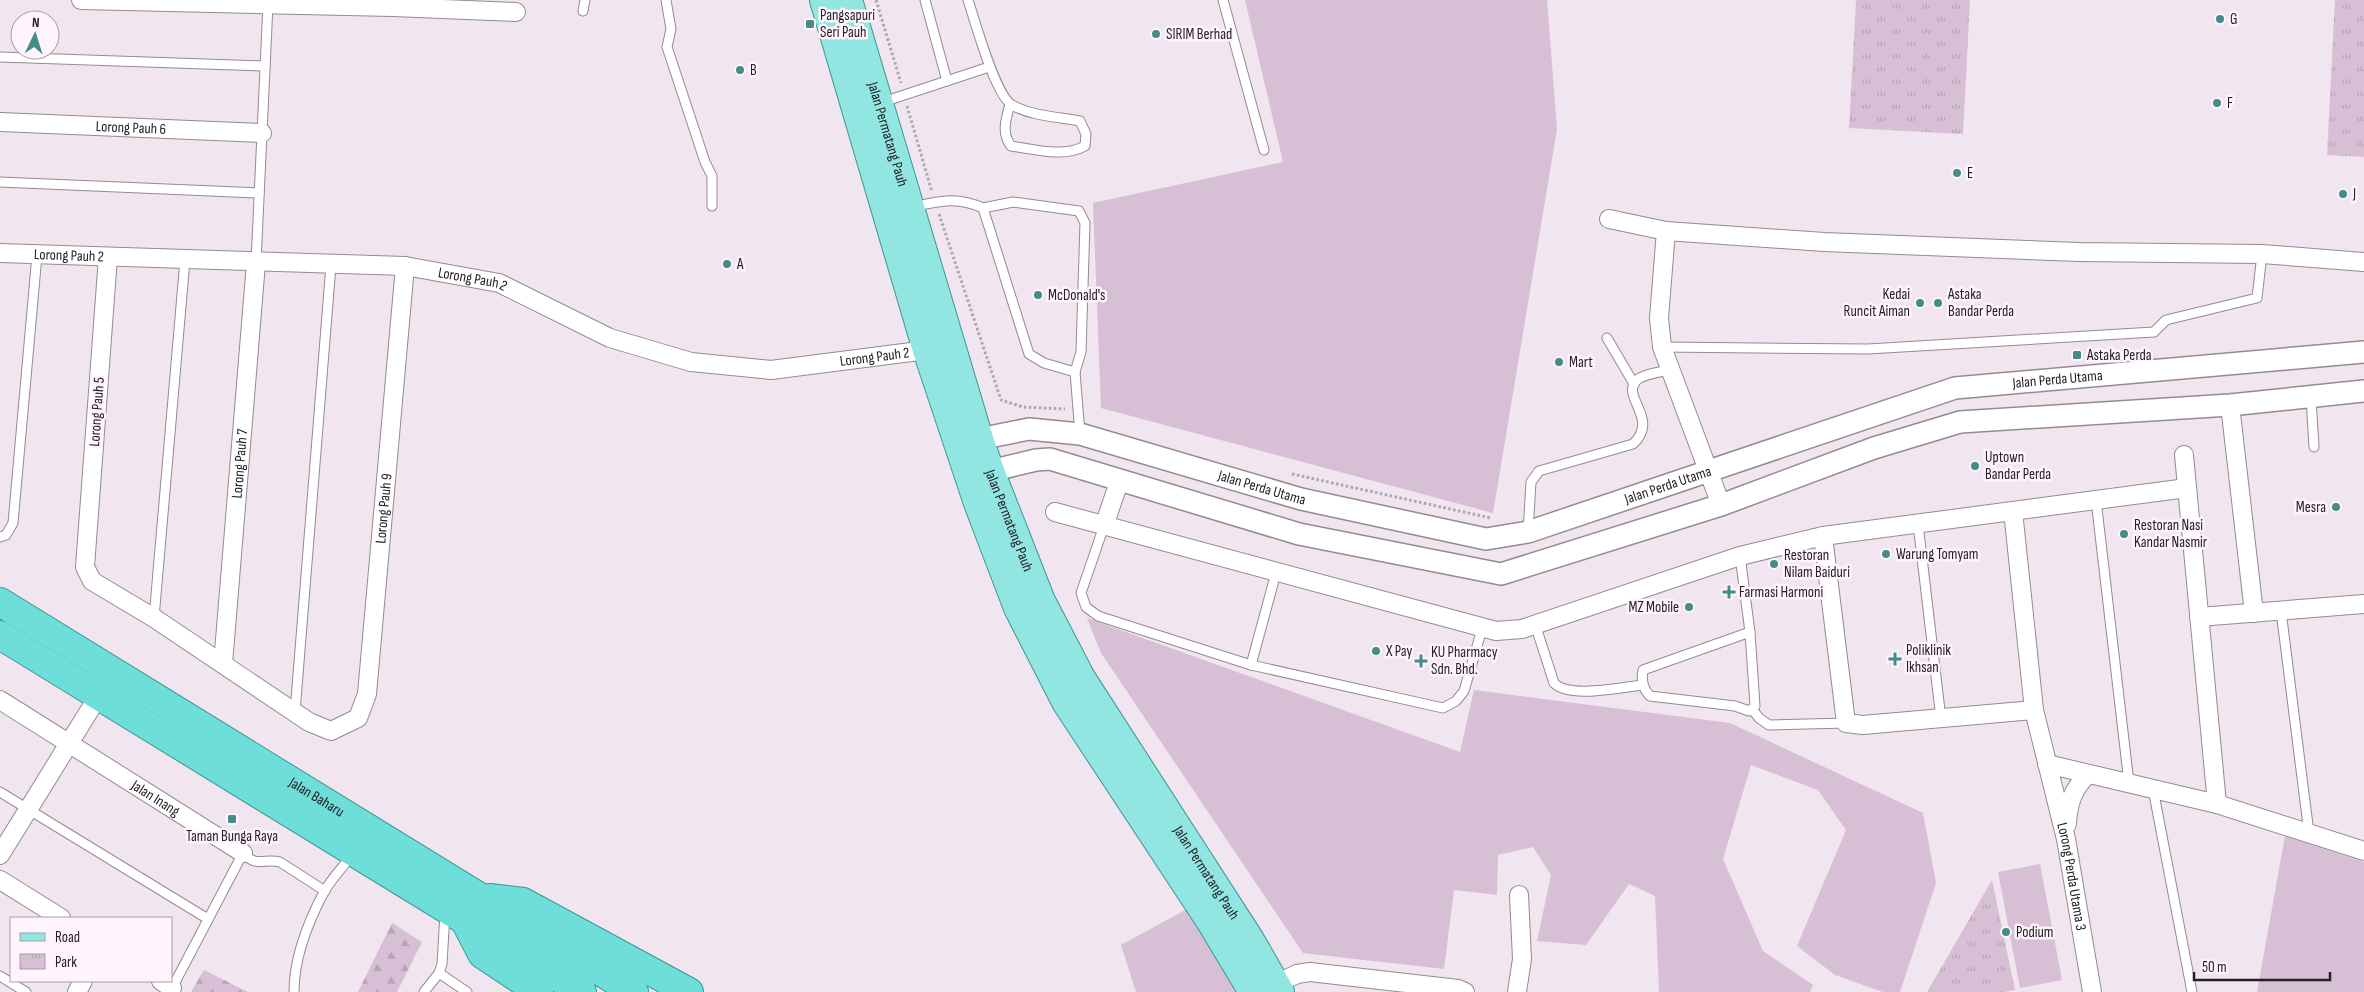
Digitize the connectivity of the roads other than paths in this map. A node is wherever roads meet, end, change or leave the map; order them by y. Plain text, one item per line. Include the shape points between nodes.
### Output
1 (81, 0) edge
2 (585, 0) edge
3 (666, 0) edge
4 (824, 0) edge
5 (848, 0) edge
6 (925, 0) edge
7 (968, 0) edge
8 (1222, 0) edge
9 (368, 3) edge
10 (393, 3) edge
11 (268, 4) junction
12 (583, 11) dead end
13 (516, 12) dead end
14 (0, 56) edge
15 (265, 66) junction
16 (989, 67) junction
17 (947, 81) junction
18 (892, 99) junction
19 (1010, 104) junction
20 (0, 122) edge
21 (262, 133) junction
22 (1264, 150) dead end
23 (0, 182) edge
24 (260, 193) junction
25 (923, 204) junction
26 (712, 206) dead end
27 (983, 208) junction
28 (1609, 219) dead end
29 (1666, 231) junction
30 (0, 253) edge
31 (2262, 254) junction
32 (37, 255) junction
33 (108, 257) junction
34 (185, 260) junction
35 (2364, 262) edge
36 (256, 263) junction
37 (331, 265) junction
38 (405, 266) junction
39 (1606, 338) dead end
40 (1662, 347) junction
41 (927, 350) junction
42 (2364, 352) edge
43 (1669, 370) junction
44 (1075, 372) junction
45 (1634, 384) junction
46 (2364, 391) edge
47 (2311, 398) junction
48 (2230, 405) junction
49 (1080, 434) junction
50 (979, 438) junction
51 (2314, 447) dead end
52 (2184, 456) dead end
53 (990, 471) junction
54 (1708, 471) junction
55 (1120, 479) junction
56 (2188, 488) junction
57 (2096, 500) junction
58 (1721, 505) junction
59 (2013, 511) junction
60 (1055, 512) dead end
61 (1918, 524) junction
62 (1104, 526) junction
63 (1528, 532) junction
64 (1823, 536) junction
65 (0, 537) edge
66 (1740, 556) junction
67 (1276, 573) junction
68 (0, 602) edge
69 (2364, 604) edge
70 (2281, 611) junction
71 (2254, 613) junction
72 (2199, 617) junction
73 (154, 618) junction
74 (1535, 624) junction
75 (1482, 629) junction
76 (1750, 632) junction
77 (0, 635) edge
78 (223, 664) junction
79 (1251, 665) junction
80 (1643, 685) junction
81 (98, 695) junction
82 (0, 700) edge
83 (1752, 709) junction
84 (2034, 710) junction
85 (295, 712) junction
86 (1941, 719) junction
87 (1846, 723) junction
88 (68, 743) junction
89 (2047, 764) junction
90 (2088, 774) junction
91 (2129, 783) junction
92 (2153, 789) junction
93 (0, 792) edge
94 (2217, 804) junction
95 (28, 809) junction
96 (2310, 833) junction
97 (2066, 839) junction
98 (2364, 851) edge
99 (243, 853) junction
100 (354, 853) junction
101 (0, 855) edge
102 (0, 880) edge
103 (325, 891) junction
104 (1519, 895) dead end
105 (478, 896) junction
106 (455, 914) junction
107 (59, 917) edge
108 (208, 920) junction
109 (438, 973) junction
110 (0, 976) edge
111 (172, 980) edge
112 (1270, 989) edge
113 (26, 992) edge
114 (294, 992) edge
115 (424, 992) edge
116 (467, 992) edge
117 (539, 992) edge
118 (582, 992) edge
119 (634, 992) edge
120 (689, 992) edge
121 (1465, 992) edge
122 (1517, 992) edge
123 (2092, 992) edge
124 (2192, 992) edge

1 - 11 street
2 - 12 lane
3 - 26 lane via 671,29 667,47 712,176
4 - 41 main road, Jalan Permatang Pauh
5 - 18 main road, Jalan Permatang Pauh
6 - 17 lane
7 - 16 lane
8 - 22 lane
9 - 10 street
9 - 11 street
10 - 13 street
11 - 15 lane
14 - 15 lane
15 - 21 lane
16 - 17 lane
16 - 19 lane
17 - 18 lane
18 - 25 main road, Jalan Permatang Pauh
19 - 19 lane via 1005,138 1011,146 1059,152 1074,152 1085,146 1086,134 1080,121 1021,110
20 - 21 street, Lorong Pauh 6
21 - 24 lane
23 - 24 lane
24 - 36 lane
25 - 27 lane via 968,201
25 - 50 main road, Jalan Permatang Pauh
27 - 44 lane via 1029,354 1044,363
27 - 44 lane via 1013,202 1079,211 1085,223 1081,352
28 - 29 street
29 - 31 street via 1824,242 2079,252
29 - 40 street via 1659,318
30 - 32 street, Lorong Pauh 2
31 - 35 street
31 - 40 lane via 2257,298 2166,320 2154,332 1868,349
32 - 33 street, Lorong Pauh 2
32 - 65 lane via 13,523 6,535
33 - 34 street, Lorong Pauh 2
33 - 73 street, Lorong Pauh 5 via 85,567 92,581
34 - 36 street, Lorong Pauh 2
34 - 73 lane
36 - 37 street, Lorong Pauh 2
36 - 78 street, Lorong Pauh 7
37 - 38 street, Lorong Pauh 2
37 - 85 lane
38 - 41 street, Lorong Pauh 2 via 499,283 610,338 692,362 771,370
38 - 85 street, Lorong Pauh 9 via 367,694 358,718 331,731
39 - 45 lane
40 - 43 street
41 - 112 main road, Jalan Permatang Pauh via 978,503 1018,608 1066,702 1211,922
42 - 54 street, Jalan Perda Utama via 1956,388
43 - 45 lane via 1639,378
43 - 54 street
44 - 49 lane
45 - 63 lane via 1632,392 1644,424 1641,436 1633,444 1539,471 1531,482
46 - 47 street
47 - 48 street
47 - 51 lane
48 - 58 street via 1960,422 1874,448
48 - 71 street
49 - 50 street, Jalan Perda Utama via 1029,429
49 - 63 street, Jalan Perda Utama via 1301,499 1486,539
50 - 53 main road, Jalan Permatang Pauh
52 - 56 street
53 - 55 street via 1050,459
53 - 112 main road, Jalan Permatang Pauh via 1042,601 1080,678 1240,923
54 - 58 street
54 - 63 street, Jalan Perda Utama
55 - 58 street via 1299,534 1501,574
55 - 62 street
56 - 57 street
56 - 72 street
57 - 59 street
57 - 91 lane
59 - 61 street
59 - 84 street, Lorong Perda Utama 3
60 - 62 street
61 - 64 street
61 - 86 lane
62 - 67 street
62 - 79 lane via 1081,593 1086,607 1098,616
64 - 66 street
64 - 87 street
66 - 74 street
66 - 76 lane
67 - 75 street
67 - 79 lane
68 - 105 highway, Jalan Baharu
69 - 70 street
70 - 71 street
70 - 96 lane
71 - 72 street
72 - 94 street
73 - 78 street
74 - 75 street via 1509,631
74 - 80 lane via 1554,683 1559,688 1578,691
75 - 79 lane via 1464,691 1456,701 1443,708
76 - 80 lane via 1644,670
76 - 83 lane via 1755,706
77 - 81 highway, Jalan Baharu
78 - 85 street
80 - 83 lane via 1650,696
81 - 88 street
81 - 100 highway, Jalan Baharu
82 - 88 street, Jalan Inang
83 - 87 lane via 1769,725
84 - 86 street
84 - 89 street, Lorong Perda Utama 3
86 - 87 street via 1863,725
88 - 95 street
88 - 99 street, Jalan Inang
89 - 90 street
89 - 97 street, Lorong Perda Utama 3
90 - 91 street
90 - 97 street via 2070,798
91 - 92 street
92 - 94 street
92 - 124 lane
93 - 95 lane
94 - 96 street
95 - 101 street
95 - 108 lane
96 - 98 street
97 - 123 street, Lorong Perda Utama 3
99 - 103 lane via 250,860 280,862
99 - 108 lane
100 - 103 lane
100 - 106 highway, Jalan Baharu
102 - 107 street
103 - 114 lane via 295,965
104 - 122 street via 1522,960
105 - 119 highway, Jalan Baharu
105 - 120 highway via 523,902
106 - 109 lane
106 - 117 highway via 482,954
106 - 118 highway, Jalan Baharu
108 - 111 lane
109 - 115 lane
109 - 116 lane
110 - 113 lane
112 - 121 street via 1297,974 1316,973

